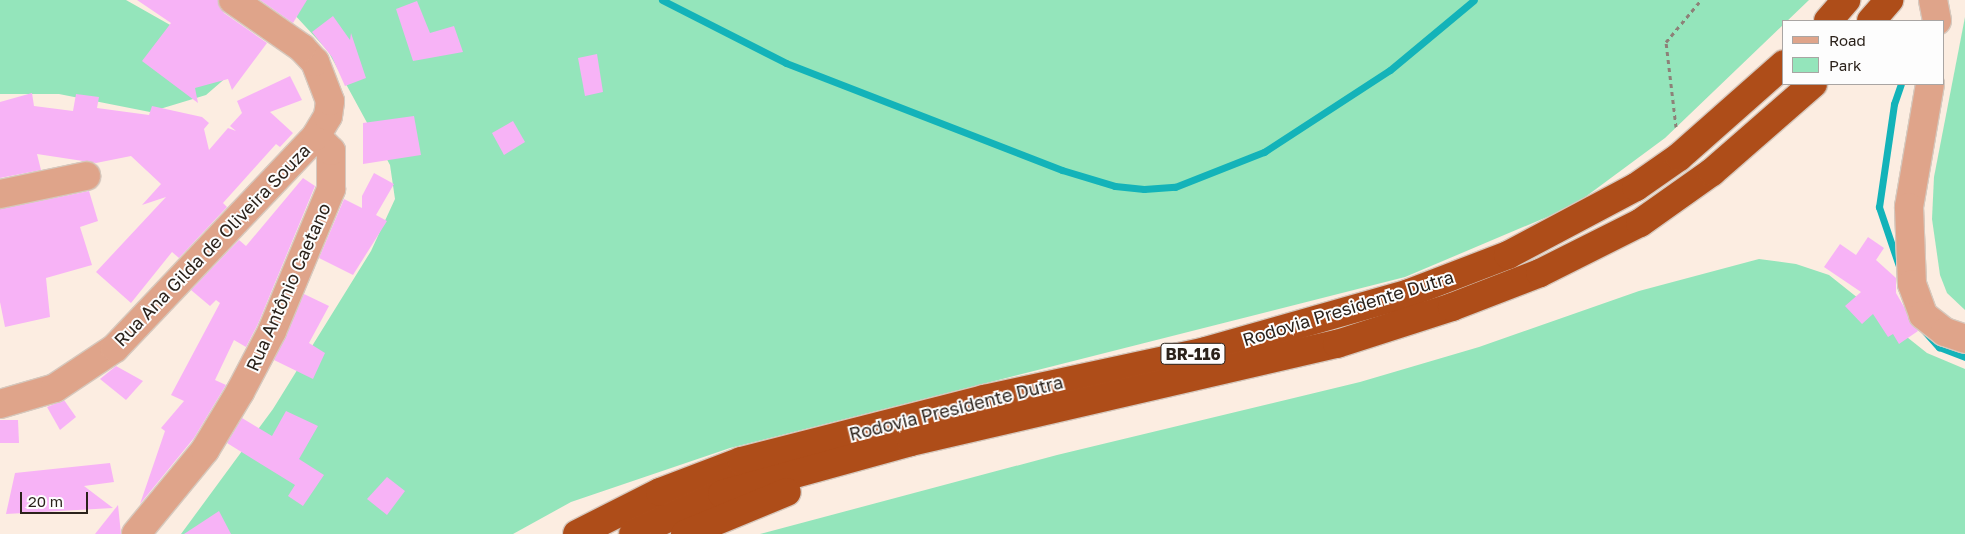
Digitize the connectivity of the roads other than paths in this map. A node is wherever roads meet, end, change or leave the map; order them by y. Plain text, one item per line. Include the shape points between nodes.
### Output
1 (233, 0) edge
2 (1846, 0) edge
3 (1889, 0) edge
4 (1829, 20) edge
5 (1873, 20) edge
6 (1775, 73) edge
7 (1812, 85) edge
8 (1930, 85) edge
9 (316, 136) junction
10 (86, 176) dead end
11 (0, 194) edge
12 (1965, 339) edge
13 (0, 404) edge
14 (856, 457) junction
15 (136, 534) edge
16 (577, 534) edge
17 (633, 534) edge
18 (685, 534) edge

1 - 9 street via 298,44 315,62 330,101 328,116
2 - 4 highway, bridge
3 - 5 highway, bridge
6 - 16 highway, Rodovia Presidente Dutra / BR-116 via 1679,157 1636,187 1525,246 1409,293 1206,351 984,398 741,461 660,492
7 - 14 highway, Rodovia Presidente Dutra / BR-116 via 1712,172 1640,223 1540,273 1452,307 1337,344
8 - 12 street via 1909,207 1912,284 1923,315 1945,332
9 - 13 street, Rua Ana Gilda de Oliveira Souza via 115,348 54,388
9 - 15 street, Rua Antônio Caetano via 331,151 331,189 272,331 204,450
10 - 11 street
14 - 17 highway, Rodovia Presidente Dutra / BR-116 via 722,494
14 - 18 highway via 792,490

